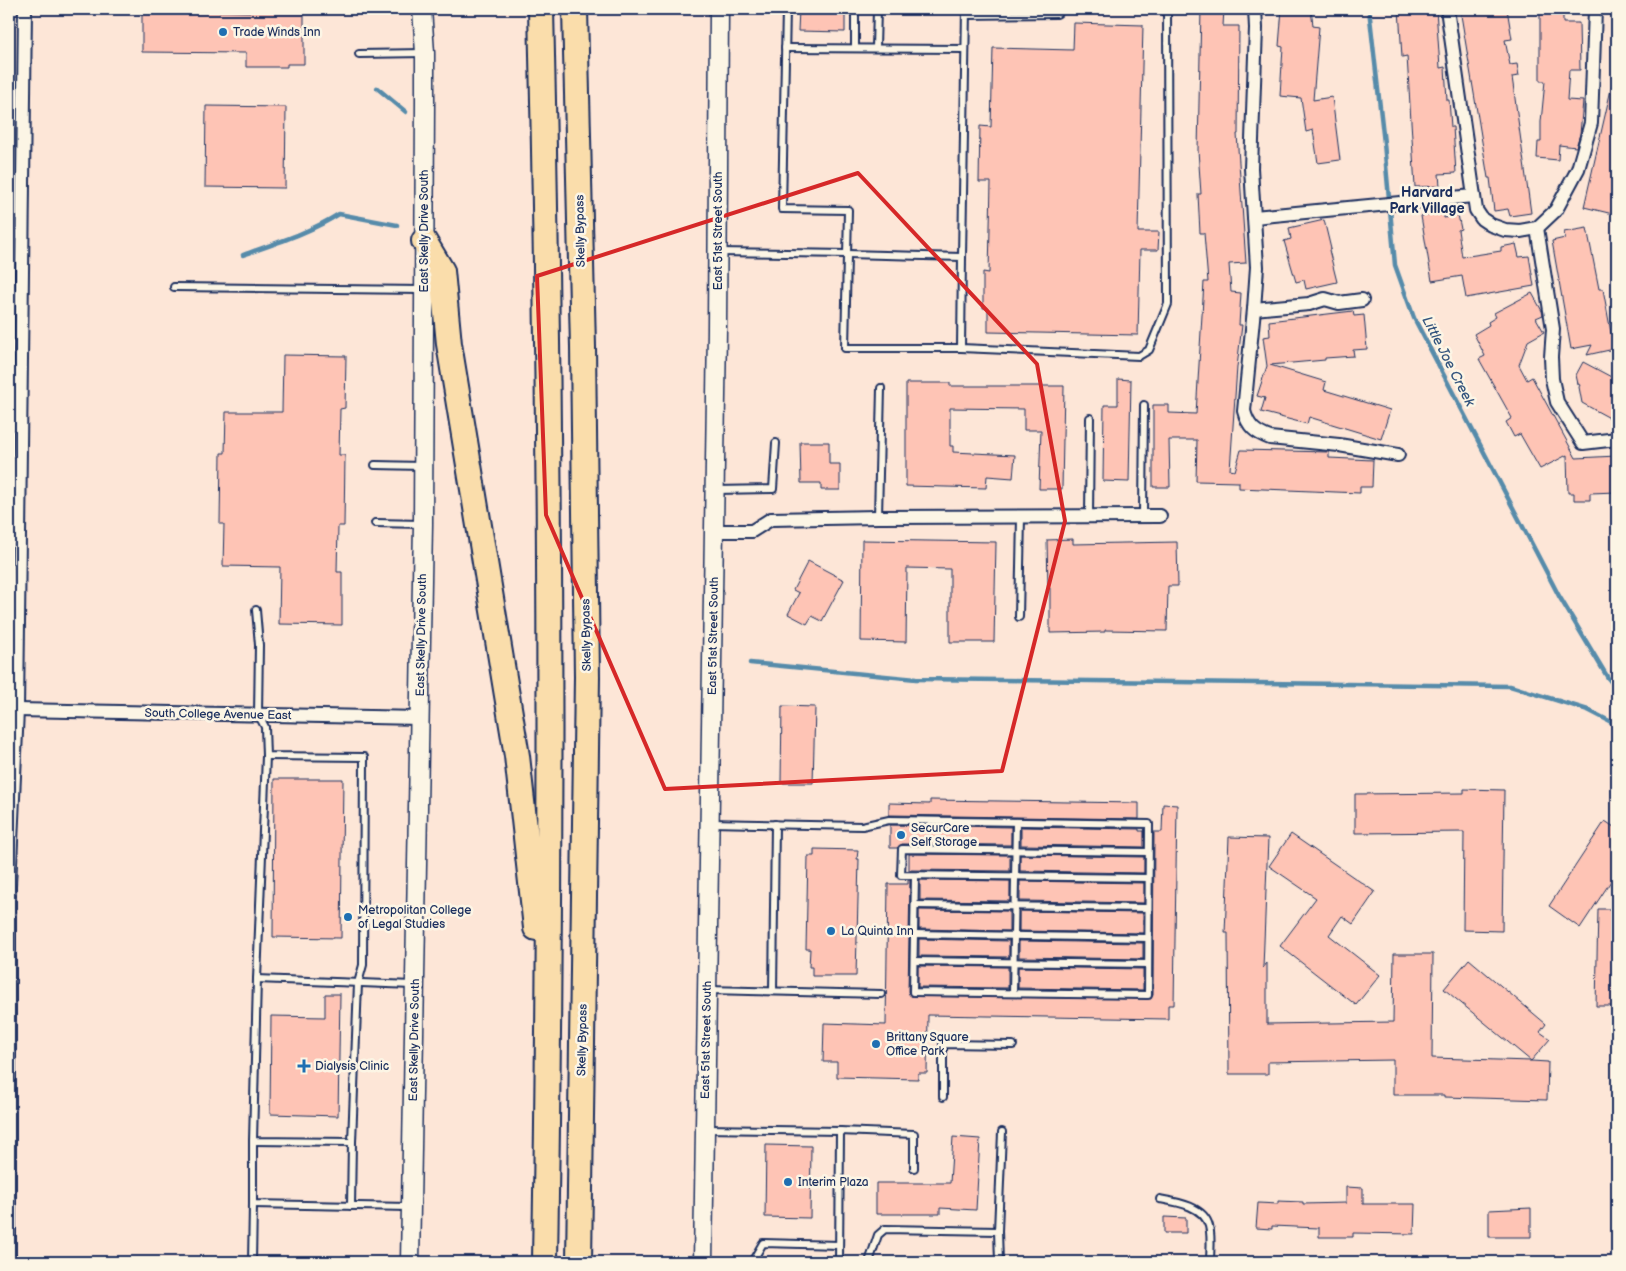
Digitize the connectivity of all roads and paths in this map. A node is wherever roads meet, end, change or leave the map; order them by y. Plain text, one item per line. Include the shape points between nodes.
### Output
1 (25, 9) edge
2 (422, 9) edge
3 (541, 9) edge
4 (576, 9) edge
5 (719, 9) edge
6 (786, 9) edge
7 (855, 9) edge
8 (877, 9) edge
9 (1063, 9) edge
10 (1167, 9) edge
11 (1255, 9) edge
12 (1447, 9) edge
13 (1595, 9) edge
14 (966, 12) edge
15 (785, 48) junction
16 (854, 48) junction
17 (876, 48) junction
18 (965, 49) junction
19 (424, 53) junction
20 (358, 54) dead end
21 (1473, 196) junction
22 (1254, 217) junction
23 (1537, 228) junction
24 (424, 241) junction
25 (718, 252) junction
26 (847, 254) junction
27 (962, 257) junction
28 (174, 287) dead end
29 (424, 290) junction
30 (1362, 300) dead end
31 (1254, 309) junction
32 (961, 348) junction
33 (881, 388) dead end
34 (1144, 405) dead end
35 (1090, 418) dead end
36 (1617, 439) edge
37 (776, 443) dead end
38 (1398, 455) dead end
39 (375, 465) dead end
40 (423, 466) junction
41 (714, 490) junction
42 (1021, 516) junction
43 (1089, 516) junction
44 (1143, 516) junction
45 (1160, 516) dead end
46 (878, 517) junction
47 (375, 523) dead end
48 (423, 524) junction
49 (714, 531) junction
50 (256, 610) dead end
51 (1019, 617) dead end
52 (17, 710) junction
53 (258, 714) junction
54 (420, 718) junction
55 (266, 756) junction
56 (1016, 822) junction
57 (709, 823) junction
58 (775, 824) junction
59 (1016, 850) junction
60 (1148, 852) junction
61 (915, 876) junction
62 (1016, 877) junction
63 (1148, 878) junction
64 (915, 905) junction
65 (1015, 906) junction
66 (1148, 908) junction
67 (914, 934) junction
68 (1014, 936) junction
69 (1148, 938) junction
70 (914, 961) junction
71 (1014, 962) junction
72 (1148, 964) junction
73 (257, 979) junction
74 (358, 983) junction
75 (415, 985) junction
76 (707, 990) junction
77 (773, 991) junction
78 (1013, 993) junction
79 (881, 994) dead end
80 (549, 1041) junction
81 (1013, 1045) dead end
82 (943, 1097) dead end
83 (705, 1129) junction
84 (840, 1131) junction
85 (1002, 1132) dead end
86 (253, 1141) junction
87 (352, 1142) junction
88 (914, 1168) dead end
89 (1160, 1200) dead end
90 (253, 1204) junction
91 (351, 1206) junction
92 (410, 1208) junction
93 (998, 1230) junction
94 (839, 1245) junction
95 (9, 1262) edge
96 (252, 1262) edge
97 (410, 1262) edge
98 (545, 1262) edge
99 (579, 1262) edge
100 (703, 1262) edge
101 (752, 1262) edge
102 (839, 1262) edge
103 (869, 1262) edge
104 (999, 1262) edge
105 (1210, 1262) edge

1 - 52 street
2 - 19 main road, East Skelly Drive South
3 - 80 highway via 550,531
4 - 99 highway, Skelly Bypass via 587,677
5 - 25 main road, East 51st Street South
6 - 15 lane
7 - 16 lane
8 - 17 lane
9 - 14 lane via 1057,14
10 - 32 lane via 1168,304 1149,350 1139,356
11 - 22 street via 1251,168
12 - 21 street
13 - 23 street via 1591,123 1578,169 1556,210
14 - 18 lane
15 - 16 lane
15 - 26 lane via 782,209 848,210
16 - 17 lane
17 - 18 lane
18 - 27 lane
19 - 20 lane
19 - 24 main road, East Skelly Drive South
21 - 22 street
21 - 23 street via 1476,210 1491,225 1520,231
22 - 31 street via 1257,267
23 - 36 street via 1553,329 1552,379 1557,402 1583,443
24 - 29 main road, East Skelly Drive South
24 - 80 highway via 442,271 449,344 517,756
25 - 26 lane
25 - 41 main road, East 51st Street South
26 - 27 lane
26 - 32 lane via 845,348
27 - 32 lane
28 - 29 lane
29 - 40 main road, East Skelly Drive South
30 - 31 street via 1339,303 1325,299 1309,304
31 - 38 street via 1244,411 1252,429 1270,438
33 - 46 lane
34 - 44 lane
35 - 43 lane
37 - 41 lane via 773,489
39 - 40 lane
40 - 48 main road, East Skelly Drive South
41 - 49 main road, East 51st Street South
42 - 43 street
42 - 46 street
42 - 51 lane
43 - 44 street
44 - 45 street
46 - 49 street via 771,520 752,531
47 - 48 lane
48 - 54 main road, East Skelly Drive South
49 - 57 main road, East 51st Street South
50 - 53 lane via 260,645
52 - 53 street, South College Avenue East
52 - 95 street via 10,886
53 - 54 street, South College Avenue East
53 - 55 lane via 265,727
54 - 75 main road, East Skelly Drive South
55 - 73 lane
55 - 74 lane via 364,757 364,965
56 - 58 lane via 888,820 862,826
56 - 59 lane
56 - 60 lane via 1149,824
57 - 58 lane
57 - 76 main road, East 51st Street South
58 - 77 lane
59 - 60 lane
59 - 61 lane via 902,849 902,875
59 - 62 lane
60 - 63 lane
61 - 62 lane
61 - 64 lane
62 - 63 lane
62 - 65 lane
63 - 66 lane
64 - 65 lane
64 - 67 lane
65 - 66 lane
65 - 68 lane
66 - 69 lane
67 - 68 lane
67 - 70 lane
68 - 69 lane
68 - 71 lane
69 - 72 lane
70 - 71 lane
70 - 78 lane via 913,992
71 - 72 lane
71 - 78 lane
72 - 78 lane via 1148,995
73 - 74 lane
73 - 86 lane
74 - 75 lane
74 - 87 lane
75 - 92 main road, East Skelly Drive South
76 - 77 lane
76 - 83 main road, East 51st Street South
77 - 79 lane
80 - 98 highway
81 - 82 lane via 943,1044
83 - 84 lane
83 - 100 main road, East 51st Street South
84 - 88 lane via 914,1134
84 - 94 lane
85 - 93 lane
86 - 87 lane
86 - 90 lane
87 - 91 lane
89 - 105 lane via 1183,1202 1207,1221
90 - 91 lane
90 - 96 lane
91 - 92 lane
92 - 97 main road, East Skelly Drive South
93 - 103 lane via 885,1229 878,1235
93 - 104 lane
94 - 101 lane via 763,1243
94 - 102 lane

